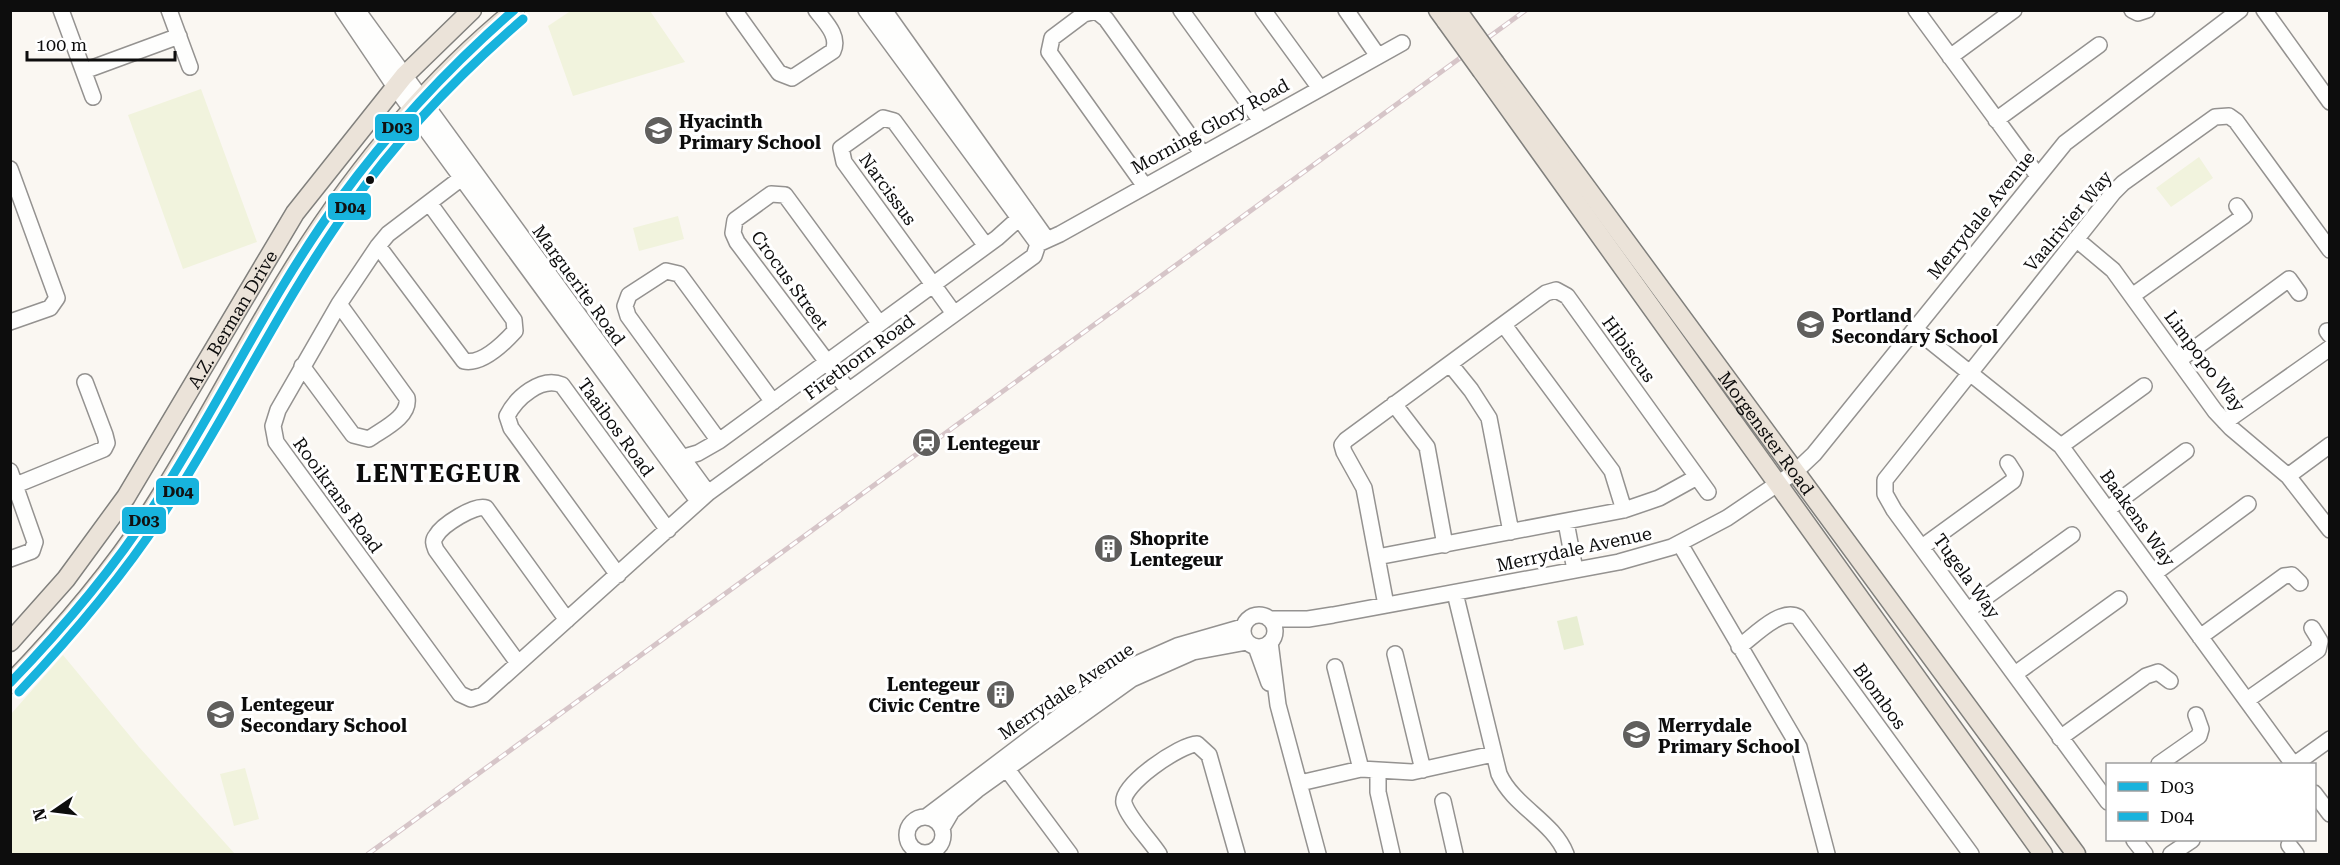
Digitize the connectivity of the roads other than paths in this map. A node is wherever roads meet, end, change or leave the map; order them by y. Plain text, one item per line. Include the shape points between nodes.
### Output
1 (61, 10) edge
2 (169, 10) edge
3 (344, 10) edge
4 (357, 10) edge
5 (472, 10) edge
6 (515, 10) edge
7 (734, 10) edge
8 (816, 10) edge
9 (866, 10) edge
10 (884, 10) edge
11 (1181, 10) edge
12 (1263, 10) edge
13 (1346, 10) edge
14 (1916, 10) edge
15 (2014, 10) edge
16 (2240, 10) edge
17 (2264, 10) edge
18 (1450, 14) edge
19 (179, 36) junction
20 (1402, 43) dead end
21 (2098, 45) dead end
22 (1378, 56) junction
23 (1950, 57) junction
24 (190, 67) dead end
25 (1488, 67) junction
26 (84, 71) junction
27 (395, 75) junction
28 (1318, 87) junction
29 (93, 97) dead end
30 (2330, 102) edge
31 (416, 104) junction
32 (1996, 120) junction
33 (1261, 121) junction
34 (1202, 153) junction
35 (10, 169) edge
36 (467, 175) junction
37 (2038, 176) junction
38 (1144, 185) junction
39 (430, 204) junction
40 (2237, 206) dead end
41 (1023, 214) junction
42 (2076, 239) junction
43 (1042, 241) junction
44 (378, 246) junction
45 (986, 246) junction
46 (2330, 250) edge
47 (934, 285) junction
48 (2299, 293) dead end
49 (2132, 296) junction
50 (339, 304) junction
51 (953, 312) junction
52 (10, 322) edge
53 (879, 323) junction
54 (1504, 325) junction
55 (1915, 329) junction
56 (2330, 348) edge
57 (2179, 360) junction
58 (825, 363) junction
59 (1450, 364) junction
60 (302, 366) junction
61 (1969, 372) junction
62 (85, 382) dead end
63 (2144, 386) dead end
64 (848, 390) junction
65 (773, 402) junction
66 (1394, 404) junction
67 (2225, 422) junction
68 (719, 441) junction
69 (2330, 445) edge
70 (2061, 446) junction
71 (2186, 451) dead end
72 (676, 461) junction
73 (2008, 463) dead end
74 (1795, 472) junction
75 (2288, 476) junction
76 (1697, 477) junction
77 (13, 478) edge
78 (1777, 485) junction
79 (1708, 492) dead end
80 (703, 497) junction
81 (2248, 504) dead end
82 (2108, 509) junction
83 (1624, 510) junction
84 (1566, 522) junction
85 (668, 530) junction
86 (2330, 530) edge
87 (1511, 532) junction
88 (2072, 535) dead end
89 (1680, 544) junction
90 (1445, 545) junction
91 (1922, 548) junction
92 (1377, 557) junction
93 (10, 559) edge
94 (1575, 570) junction
95 (2155, 573) junction
96 (618, 574) junction
97 (2300, 583) dead end
98 (1455, 592) junction
99 (2119, 599) dead end
100 (1386, 605) junction
101 (1968, 610) junction
102 (1269, 619) junction
103 (1308, 619) junction
104 (567, 620) junction
105 (2312, 628) dead end
106 (2200, 637) junction
107 (1258, 639) junction
108 (10, 642) edge
109 (1739, 647) junction
110 (1395, 654) dead end
111 (518, 663) junction
112 (1335, 667) dead end
113 (2015, 674) junction
114 (2170, 681) dead end
115 (10, 684) edge
116 (1099, 694) junction
117 (471, 699) joint
118 (2247, 700) junction
119 (2196, 715) dead end
120 (2060, 738) junction
121 (2330, 740) edge
122 (1493, 754) junction
123 (2162, 763) edge
124 (2293, 763) edge
125 (2297, 763) edge
126 (1006, 768) junction
127 (1362, 769) junction
128 (1378, 770) junction
129 (1423, 770) junction
130 (1300, 783) junction
131 (2316, 796) edge
132 (1443, 801) dead end
133 (2106, 801) edge
134 (2330, 814) edge
135 (926, 817) junction
136 (942, 828) junction
137 (2135, 841) edge
138 (2191, 841) edge
139 (906, 848) edge
140 (928, 854) edge
141 (1070, 855) edge
142 (1159, 855) edge
143 (1237, 855) edge
144 (1318, 855) edge
145 (1392, 855) edge
146 (1455, 855) edge
147 (1566, 855) edge
148 (1827, 855) edge
149 (1971, 855) edge
150 (2043, 855) edge
151 (2076, 855) edge
152 (2145, 855) edge
153 (2171, 855) edge

1 - 26 street
2 - 19 street
3 - 27 street
4 - 27 street
5 - 27 main road, A.Z. Berman Drive
6 - 31 main road, A.Z. Berman Drive via 461,57
7 - 8 street via 779,73 792,78 836,45
9 - 41 street
10 - 41 street
11 - 33 street
12 - 28 street
13 - 22 street
14 - 23 street
15 - 23 street
16 - 37 street, Merrydale Avenue via 2081,129
17 - 30 street
18 - 25 main road, Morgenster Road, bridge
19 - 24 street
19 - 26 street
20 - 22 street, Morning Glory Road
21 - 32 street
22 - 28 street, Morning Glory Road
23 - 32 street
25 - 74 main road, Morgenster Road
25 - 78 main road, Morgenster Road
26 - 29 street
27 - 31 street, Marguerite Road
27 - 108 main road, A.Z. Berman Drive via 290,220 126,497 66,579
28 - 33 street, Morning Glory Road
31 - 36 street, Marguerite Road
31 - 115 main road, A.Z. Berman Drive via 312,240 139,528 59,632
32 - 37 street
33 - 34 street, Morning Glory Road
34 - 38 street, Morning Glory Road
34 - 38 street via 1106,19 1096,11 1084,14 1052,38 1049,52
35 - 52 street via 57,298 50,308
36 - 39 street, Rooikrans Road
36 - 72 street, Marguerite Road
37 - 55 street, Merrydale Avenue
38 - 43 street, Morning Glory Road
39 - 44 street, Rooikrans Road via 388,234
39 - 44 street via 514,320 515,331 510,337 479,360 465,361
40 - 49 street via 2244,216
41 - 43 street
41 - 45 street, Firethorn Road
42 - 46 street, Vaalrivier Way via 2123,183 2221,115 2236,121
42 - 49 street, Limpopo Way via 2106,262
42 - 61 street, Vaalrivier Way
43 - 51 street, Firethorn Road via 1034,256
44 - 50 street, Rooikrans Road
45 - 47 street, Firethorn Road
45 - 47 street, Narcissus via 894,121 883,118 845,143 841,148 844,162
47 - 51 street, Narcissus
47 - 53 street, Firethorn Road
48 - 57 street via 2289,279
49 - 57 street, Limpopo Way
50 - 60 street, Rooikrans Road
50 - 60 street via 407,398 404,413 369,439 352,435
51 - 64 street, Firethorn Road
53 - 58 street, Firethorn Road
53 - 58 street, Crocus Street via 785,195 771,194 741,214 732,226 738,242
54 - 59 street, Hibiscus
54 - 76 street, Hibiscus via 1546,293 1556,290 1567,296
54 - 83 street via 1612,471
55 - 61 street, Baakens Way
55 - 74 street, Merrydale Avenue via 1830,435
56 - 67 street
57 - 67 street, Limpopo Way
58 - 64 street, Crocus Street
58 - 65 street, Firethorn Road
59 - 66 street, Hibiscus
59 - 87 street via 1489,418
60 - 117 street, Rooikrans Road via 275,418 276,442 460,694
61 - 70 street, Baakens Way
61 - 91 street, Tugela Way via 1885,480 1886,498
62 - 77 street via 105,435 104,449
63 - 70 street
64 - 80 street, Firethorn Road
65 - 68 street, Firethorn Road
65 - 68 street via 679,274 666,271 629,295 625,306 628,316
66 - 90 street via 1427,447
66 - 92 street, Hibiscus via 1342,445 1364,488
67 - 75 street, Limpopo Way
68 - 72 street, Firethorn Road
69 - 75 street
70 - 82 street, Baakens Way
71 - 82 street
72 - 80 street, Marguerite Road
73 - 91 street via 2015,474 2013,481
74 - 78 street, Merrydale Avenue
74 - 151 main road, Morgenster Road
75 - 86 street, Limpopo Way
76 - 79 street, Hibiscus
76 - 83 street via 1659,498
77 - 93 street via 33,533 34,548
78 - 89 street, Merrydale Avenue
78 - 150 main road, Morgenster Road
80 - 85 street, Firethorn Road
81 - 95 street
82 - 95 street, Baakens Way
83 - 84 street
84 - 87 street
84 - 94 street
85 - 96 street, Firethorn Road
85 - 96 street, Taaibos Road via 562,385 543,382 512,406 507,416 512,428
87 - 90 street
88 - 101 street
89 - 94 street, Merrydale Avenue via 1636,558
89 - 109 street
90 - 92 street
91 - 101 street, Tugela Way
92 - 100 street, Hibiscus
94 - 98 street, Merrydale Avenue
95 - 106 street, Baakens Way
96 - 104 street, Firethorn Road
97 - 106 street via 2292,575 2284,576
98 - 100 street, Merrydale Avenue
98 - 122 street
99 - 113 street
100 - 103 street, Merrydale Avenue
101 - 113 street, Tugela Way
102 - 103 street, Merrydale Avenue
102 - 107 street via 1274,627
102 - 107 street, Merrydale Avenue via 1253,616
103 - 107 street, Merrydale Avenue
104 - 111 street, Firethorn Road
104 - 111 street via 486,508 472,508 437,534 436,550
105 - 118 street via 2320,641 2318,650
106 - 118 street, Baakens Way
107 - 116 street, Merrydale Avenue via 1182,656
107 - 130 street
109 - 148 street via 1799,747
109 - 149 street, Blombos via 1781,617 1798,617
110 - 129 street
111 - 117 street, Firethorn Road via 483,695
112 - 127 street
113 - 120 street, Tugela Way
114 - 120 street via 2158,672 2146,676
116 - 126 street, Merrydale Avenue
116 - 135 street, Merrydale Avenue
118 - 124 street, Baakens Way
119 - 123 street via 2199,736
120 - 133 street, Tugela Way
121 - 125 street
122 - 129 street
122 - 147 street via 1506,787 1558,838
126 - 136 street, Merrydale Avenue via 952,811
126 - 141 street
127 - 128 street
127 - 130 street
128 - 129 street
128 - 145 street via 1378,792
130 - 144 street
131 - 134 street
132 - 146 street
135 - 136 street
135 - 139 street via 909,825
136 - 140 street via 941,843
137 - 152 street
138 - 153 street
139 - 140 street
142 - 143 street via 1126,807 1124,794 1178,750 1197,744 1209,755

